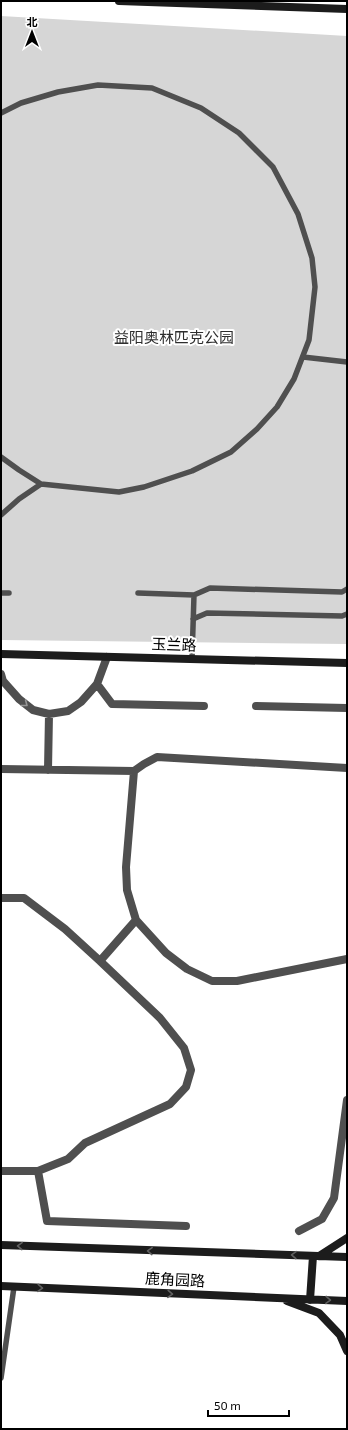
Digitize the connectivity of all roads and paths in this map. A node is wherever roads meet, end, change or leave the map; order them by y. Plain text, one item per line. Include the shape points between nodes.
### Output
1 (119, 1) edge
2 (347, 8) edge
3 (1, 113) edge
4 (303, 356) junction
5 (347, 362) edge
6 (1, 456) edge
7 (42, 484) junction
8 (1, 515) edge
9 (347, 589) edge
10 (1, 593) edge
11 (9, 593) dead end
12 (138, 593) dead end
13 (194, 595) junction
14 (347, 614) edge
15 (194, 619) junction
16 (1, 654) edge
17 (107, 657) junction
18 (192, 659) junction
19 (347, 663) edge
20 (2, 679) edge
21 (97, 684) junction
22 (204, 706) dead end
23 (256, 706) dead end
24 (347, 708) edge
25 (49, 714) junction
26 (347, 768) edge
27 (1, 769) edge
28 (48, 770) junction
29 (134, 771) junction
30 (1, 898) edge
31 (136, 920) junction
32 (347, 959) edge
33 (100, 961) junction
34 (347, 1100) edge
35 (1, 1171) edge
36 (38, 1171) junction
37 (186, 1226) dead end
38 (299, 1231) dead end
39 (347, 1238) edge
40 (1, 1245) edge
41 (316, 1256) junction
42 (347, 1258) edge
43 (1, 1286) edge
44 (14, 1287) junction
45 (281, 1299) junction
46 (310, 1300) junction
47 (347, 1301) edge
48 (347, 1351) edge
49 (1, 1378) edge

1 - 2 street
3 - 4 lane via 21,103 58,92 98,85 152,88 201,108 239,133 273,166 298,214 312,258 315,287 309,340
4 - 5 lane
4 - 7 lane via 294,379 277,407 231,452 192,471 144,488 119,492
6 - 7 lane
7 - 8 lane
9 - 13 lane via 342,592 210,588
10 - 11 lane
12 - 13 lane
13 - 15 lane
14 - 15 lane via 342,616 207,613
15 - 18 lane
16 - 17 street, 玉兰路
17 - 18 street, 玉兰路
17 - 21 street
18 - 19 street, 玉兰路
20 -> 25 street via 19,699 33,710
21 - 22 street via 112,704
21 - 25 street via 68,712
23 - 24 street
25 - 28 street
26 - 29 street via 157,757
27 - 28 street
28 - 29 street
29 - 31 street via 126,867 127,890
30 - 33 street via 24,898 66,929
31 - 32 street via 166,953 187,969 212,981 237,981
31 - 33 street
33 - 36 street via 160,1018 184,1048 191,1070 186,1087 170,1104 85,1142 68,1159
34 - 38 street via 334,1198 322,1219
35 - 36 street
36 - 37 street via 47,1221
39 - 41 street
41 -> 40 street, 鹿角园路
41 - 42 street, 鹿角园路
41 - 46 street
43 - 44 street, 鹿角园路
44 -> 45 street, 鹿角园路
44 - 49 lane
45 - 46 street, 鹿角园路
45 - 48 street via 318,1314 340,1335
46 -> 47 street, 鹿角园路

